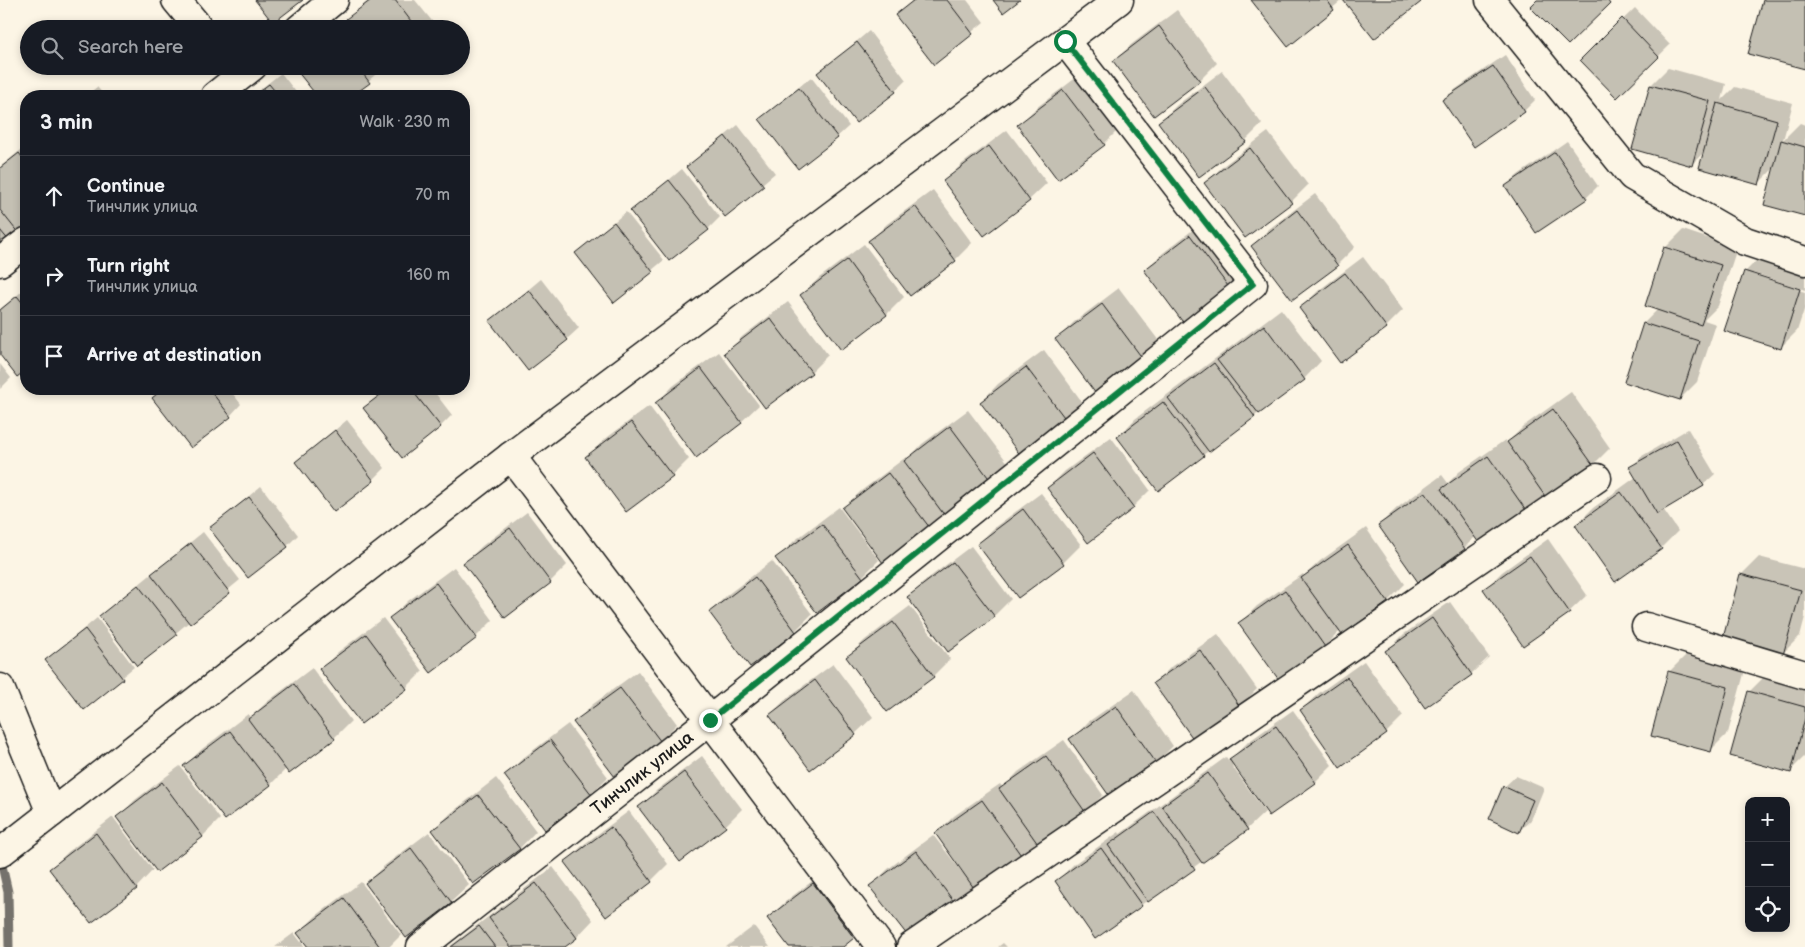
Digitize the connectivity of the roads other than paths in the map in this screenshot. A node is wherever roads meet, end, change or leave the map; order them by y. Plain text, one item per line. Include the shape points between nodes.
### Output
1 (176, 0) edge
2 (334, 0) edge
3 (1119, 0) edge
4 (1490, 0) edge
5 (193, 20) edge
6 (310, 20) edge
7 (1065, 41) junction
8 (237, 75) edge
9 (221, 90) edge
10 (20, 247) edge
11 (1805, 261) edge
12 (0, 262) edge
13 (511, 456) junction
14 (1597, 478) dead end
15 (1646, 627) dead end
16 (1805, 676) edge
17 (0, 688) edge
18 (710, 720) junction
19 (43, 819) junction
20 (0, 853) edge
21 (421, 947) edge
22 (881, 947) edge
23 (911, 947) edge

1 - 5 street
2 - 6 street
3 - 7 street
4 - 11 street via 1632,176 1745,241
7 - 13 street
7 - 18 street, Тинчлик улица via 1253,284
8 - 9 street
10 - 12 street
13 - 18 street
13 - 19 street
14 - 23 street
15 - 16 street
17 - 19 street
18 - 21 street, Тинчлик улица
18 - 22 street
19 - 20 street

